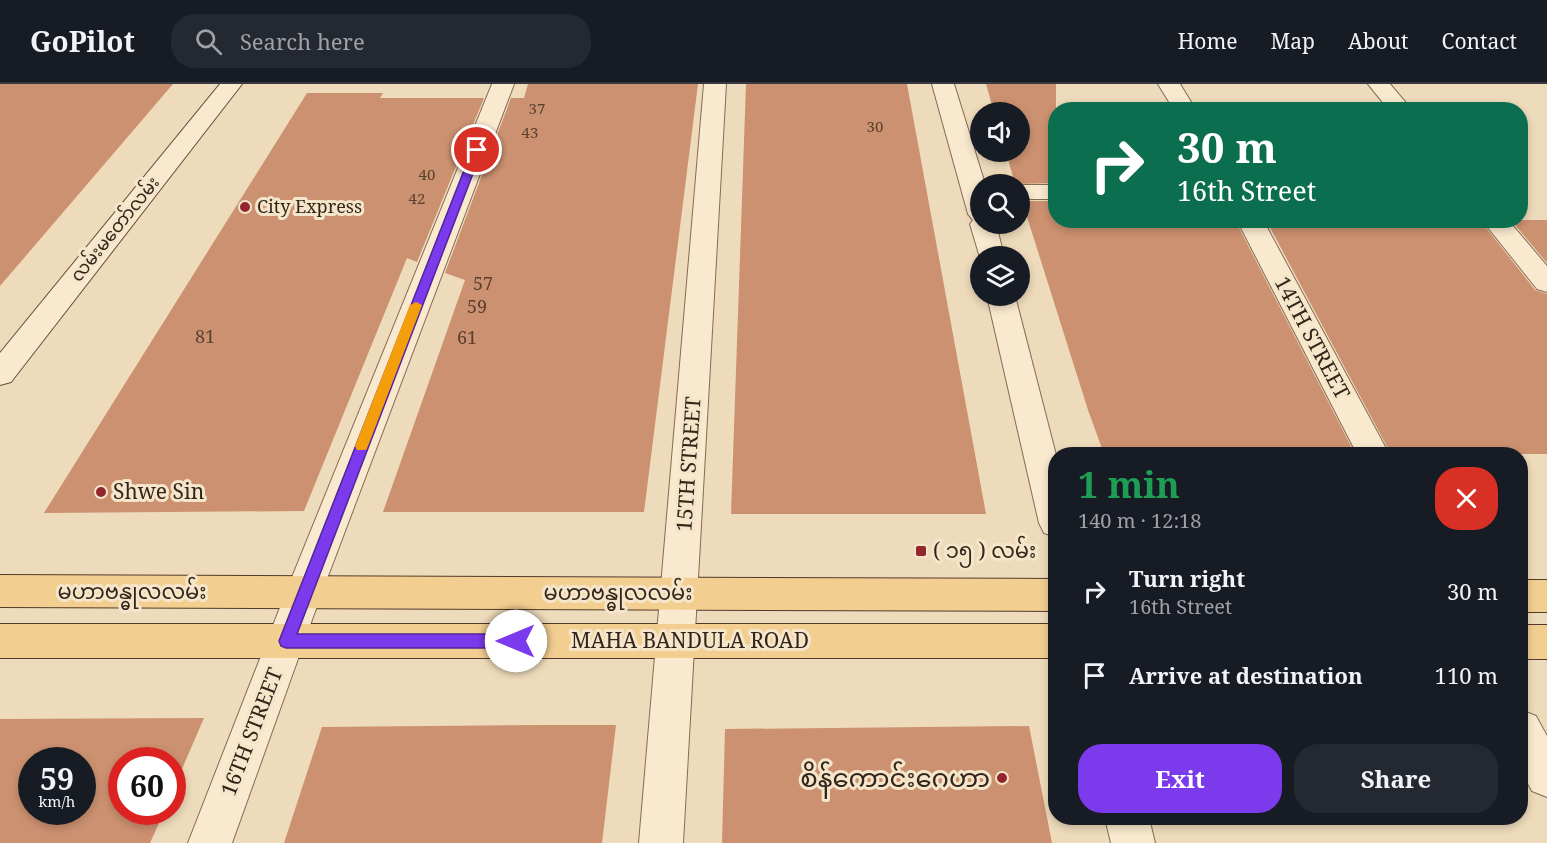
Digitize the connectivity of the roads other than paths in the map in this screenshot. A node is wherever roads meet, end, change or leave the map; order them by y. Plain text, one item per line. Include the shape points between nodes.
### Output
1 (231, 84) edge
2 (503, 84) edge
3 (716, 84) edge
4 (943, 84) edge
5 (1169, 84) edge
6 (1379, 84) edge
7 (1180, 102) edge
8 (1394, 102) edge
9 (971, 174) edge
10 (1030, 192) edge
11 (1048, 192) edge
12 (1254, 228) edge
13 (1501, 228) edge
14 (1547, 283) edge
15 (1003, 306) edge
16 (0, 374) edge
17 (1369, 447) edge
18 (1048, 490) edge
19 (0, 591) edge
20 (304, 592) junction
21 (680, 593) junction
22 (1048, 595) edge
23 (1528, 596) edge
24 (1547, 596) edge
25 (0, 641) edge
26 (286, 641) junction
27 (676, 642) junction
28 (1048, 642) edge
29 (1528, 642) edge
30 (1547, 642) edge
31 (1528, 742) edge
32 (1547, 776) edge
33 (1129, 825) edge
34 (210, 843) edge
35 (661, 843) edge
36 (1133, 843) edge

1 - 16 street, လမ်းမတော်လမ်း
2 - 20 street, 16TH STREET
3 - 21 street, 15TH STREET
4 - 9 street
5 - 7 street
6 - 8 street
10 - 11 street
12 - 17 street, 14TH STREET
13 - 14 street
15 - 18 street
19 - 20 main road, မဟာဗန္ဓုလလမ်း
20 - 21 main road, မဟာဗန္ဓုလလမ်း
20 - 26 street, 16TH STREET
21 - 22 main road, မဟာဗန္ဓုလလမ်း
21 - 27 street, 15TH STREET
23 - 24 main road
25 - 26 main road, MAHA BANDULA ROAD
26 - 27 main road, MAHA BANDULA ROAD
26 - 34 street, 16TH STREET
27 - 28 main road, MAHA BANDULA ROAD
27 - 35 street, 15TH STREET
29 - 30 main road
31 - 32 street
33 - 36 street

